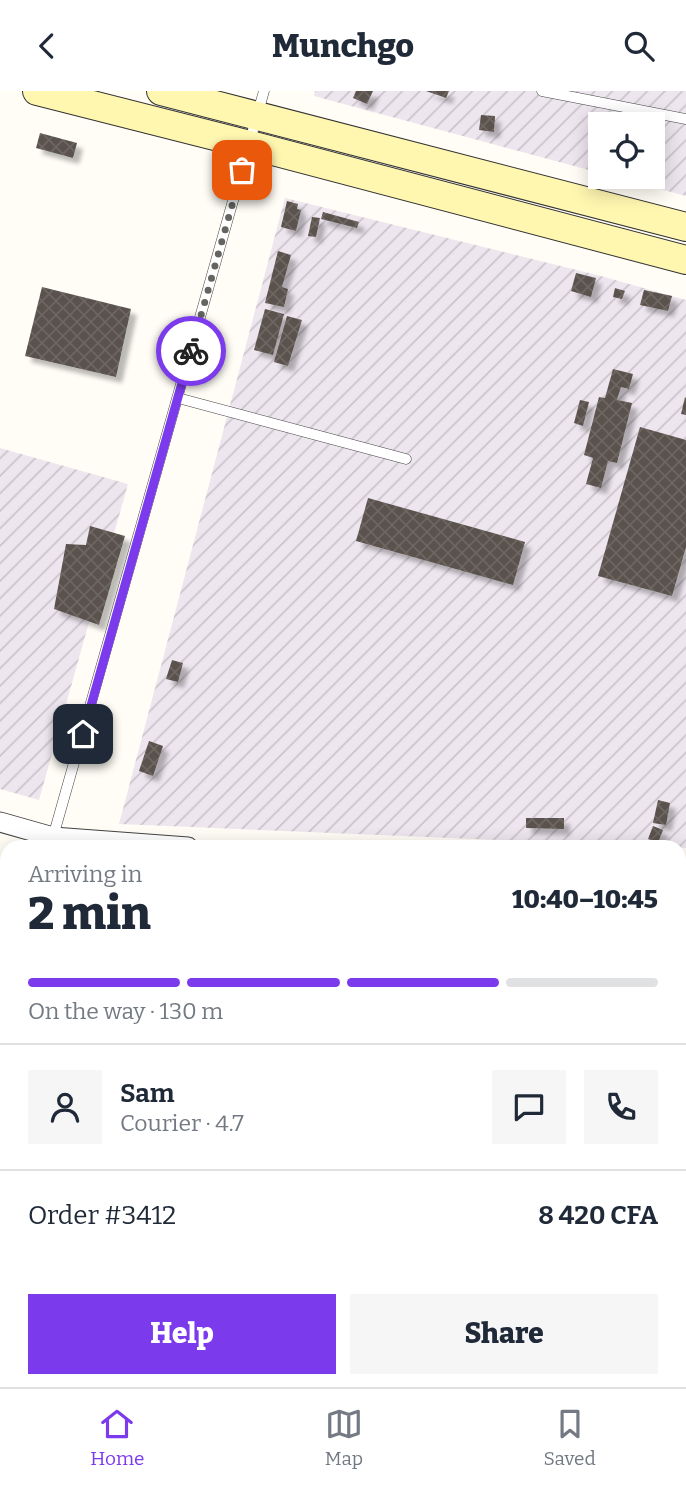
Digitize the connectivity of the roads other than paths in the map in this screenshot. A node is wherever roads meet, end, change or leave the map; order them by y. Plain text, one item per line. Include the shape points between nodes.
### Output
1 (37, 91) edge
2 (161, 91) edge
3 (542, 91) edge
4 (261, 103) edge
5 (686, 119) edge
6 (250, 145) junction
7 (686, 227) edge
8 (686, 260) edge
9 (178, 397) junction
10 (406, 459) dead end
11 (0, 822) edge
12 (47, 840) edge
13 (53, 840) edge

1 - 6 street
2 - 4 street
3 - 5 lane
4 - 6 lane
4 - 7 street
6 - 8 street
6 - 9 lane
9 - 10 lane
9 - 13 lane
11 - 12 street

